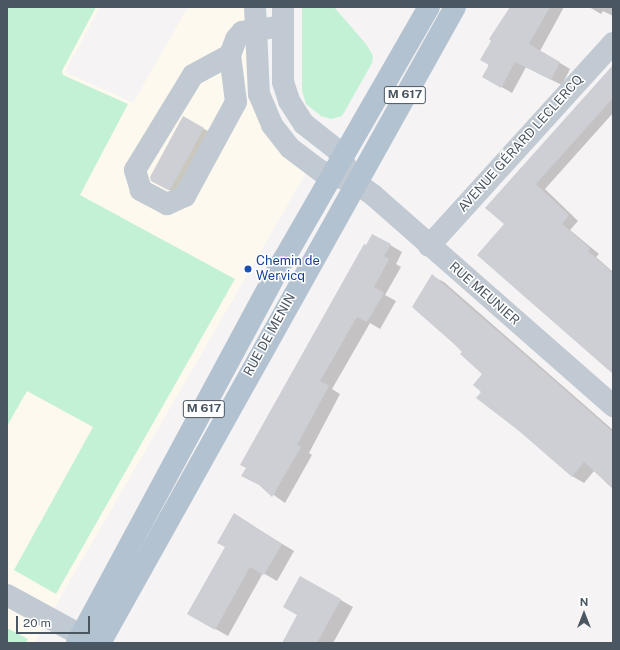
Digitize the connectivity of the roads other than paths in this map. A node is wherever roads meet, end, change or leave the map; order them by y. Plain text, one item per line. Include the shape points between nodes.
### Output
1 (255, 7) edge
2 (429, 7) edge
3 (455, 7) edge
4 (283, 16) edge
5 (256, 29) junction
6 (613, 43) edge
7 (230, 55) junction
8 (338, 167) junction
9 (356, 182) junction
10 (429, 246) junction
11 (613, 406) edge
12 (7, 596) edge
13 (88, 641) edge

1 - 5 street
2 - 8 main road, RUE DE MENIN / M 617
3 - 9 main road, RUE DE MENIN / M 617
4 - 5 street
4 - 8 street via 283,82 289,101 304,124 332,144
5 - 7 street via 239,35
5 - 8 street via 259,94 266,115 290,148 311,165
6 - 10 street, AVENUE GÉRARD LECLERCQ
7 - 7 street via 193,75 135,170 141,190 167,204 185,196 236,102
8 - 9 street
8 - 13 main road, RUE DE MENIN / M 617 via 284,259
9 - 10 street, RUE MEUNIER
9 - 13 main road, RUE DE MENIN / M 617
10 - 11 street, RUE MEUNIER
12 - 13 street

